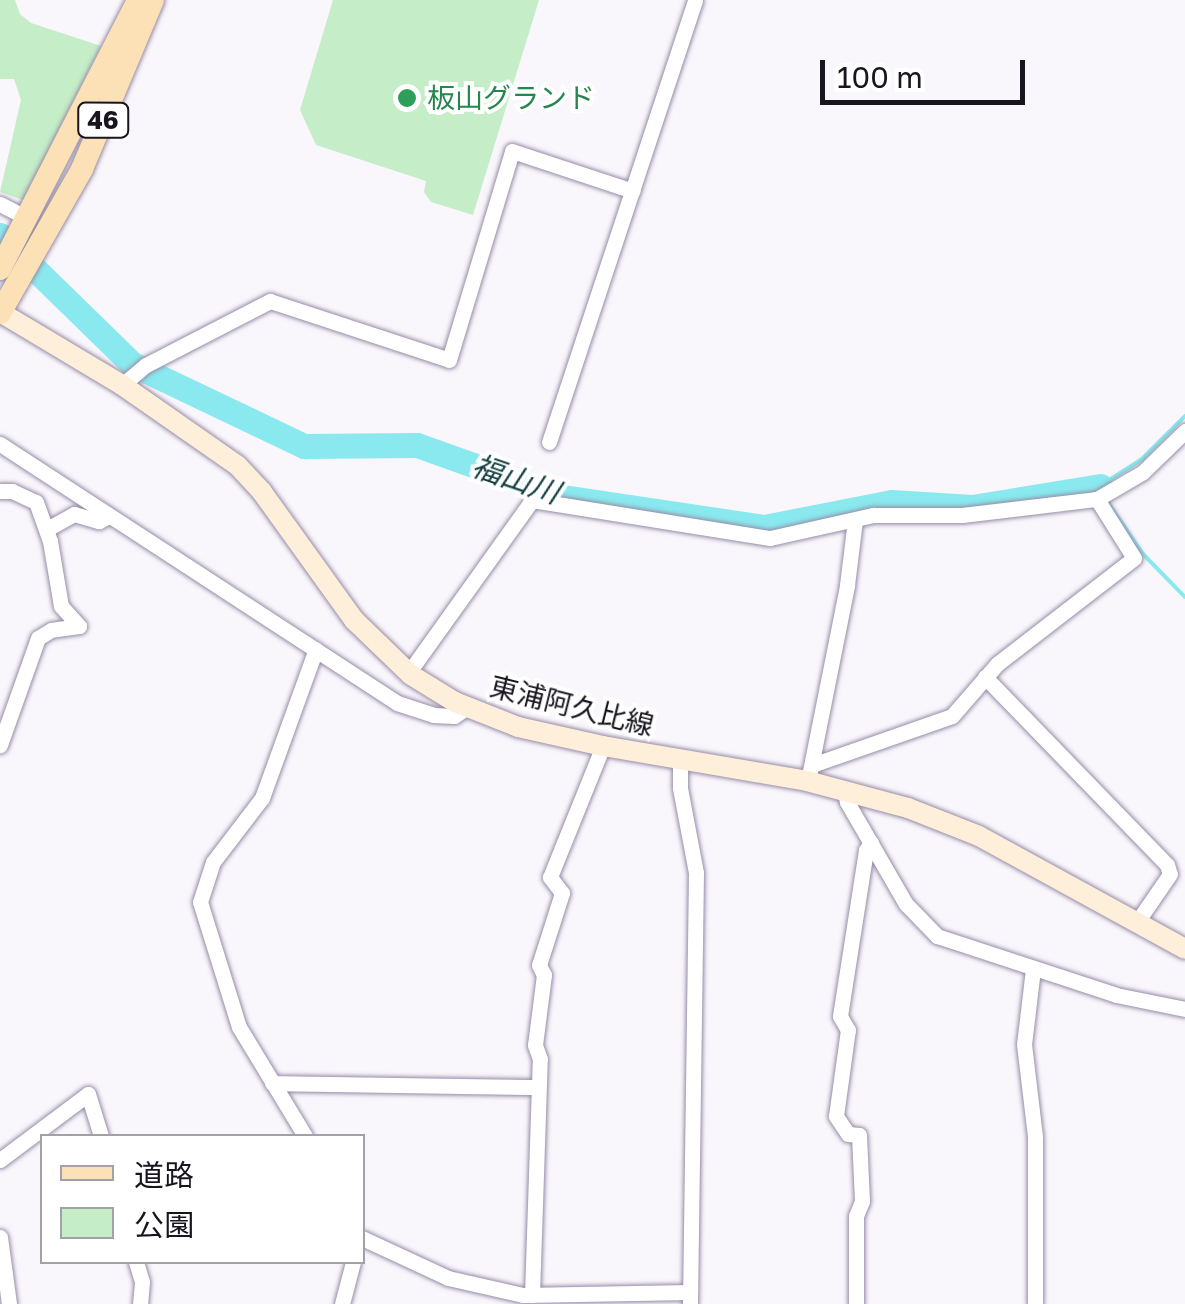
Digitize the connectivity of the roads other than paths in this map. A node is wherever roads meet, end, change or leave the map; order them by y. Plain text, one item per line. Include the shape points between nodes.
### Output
1 (138, 0) edge
2 (153, 0) edge
3 (695, 0) edge
4 (633, 191) junction
5 (0, 204) edge
6 (33, 227) junction
7 (0, 269) edge
8 (3, 307) edge
9 (134, 374) junction
10 (1185, 431) edge
11 (549, 442) dead end
12 (0, 444) edge
13 (0, 492) edge
14 (1097, 499) junction
15 (108, 516) junction
16 (855, 520) junction
17 (47, 529) junction
18 (316, 649) junction
19 (409, 672) junction
20 (985, 677) junction
21 (466, 708) junction
22 (0, 745) edge
23 (602, 746) junction
24 (680, 759) junction
25 (810, 773) junction
26 (846, 791) junction
27 (871, 843) junction
28 (1137, 922) junction
29 (1185, 950) edge
30 (1033, 969) junction
31 (1185, 1009) edge
32 (272, 1083) junction
33 (536, 1087) junction
34 (101, 1134) edge
35 (304, 1134) edge
36 (0, 1160) edge
37 (0, 1237) edge
38 (365, 1239) edge
39 (137, 1264) edge
40 (352, 1264) edge
41 (532, 1294) junction
42 (690, 1298) edge
43 (6, 1303) edge
44 (140, 1304) edge
45 (342, 1304) edge
46 (856, 1304) edge
47 (1035, 1304) edge

1 - 6 main road, 46
2 - 6 main road, 46 via 82,169
3 - 4 street
4 - 9 street via 512,150 450,360 270,300
4 - 11 street
5 - 6 street
6 - 7 main road, 46
6 - 8 main road, 46
8 - 9 main road, 東浦阿久比線
9 - 19 main road, 東浦阿久比線 via 262,492 354,620
10 - 14 street via 1142,472
12 - 15 street
13 - 17 street via 36,502
14 - 16 street
14 - 20 street via 1134,558
15 - 17 street via 100,521 74,514
15 - 18 street
16 - 19 street via 770,538 532,500
16 - 25 street
17 - 22 street via 61,606 79,626 38,638
18 - 21 street via 397,703 433,716
18 - 32 street via 262,798 213,862 200,902 239,1026
19 - 21 main road, 東浦阿久比線
20 - 25 street via 952,716
20 - 28 street via 1168,865 1170,874
21 - 23 main road, 東浦阿久比線
23 - 24 main road, 東浦阿久比線
23 - 33 street via 550,877 562,893 539,965 544,975
24 - 25 main road, 東浦阿久比線
24 - 42 street via 696,873
25 - 26 main road, 東浦阿久比線
26 - 27 street
26 - 28 main road, 東浦阿久比線 via 980,836
27 - 30 street via 926,928
27 - 46 street via 840,1016 848,1030 836,1116 848,1134 859,1135
28 - 29 main road, 東浦阿久比線
30 - 31 street
30 - 47 street via 1024,1044 1035,1136
32 - 33 street
32 - 35 street
33 - 41 street
34 - 36 street via 88,1094
37 - 43 street
38 - 41 street via 466,1284
39 - 44 street
40 - 45 street
41 - 42 street

